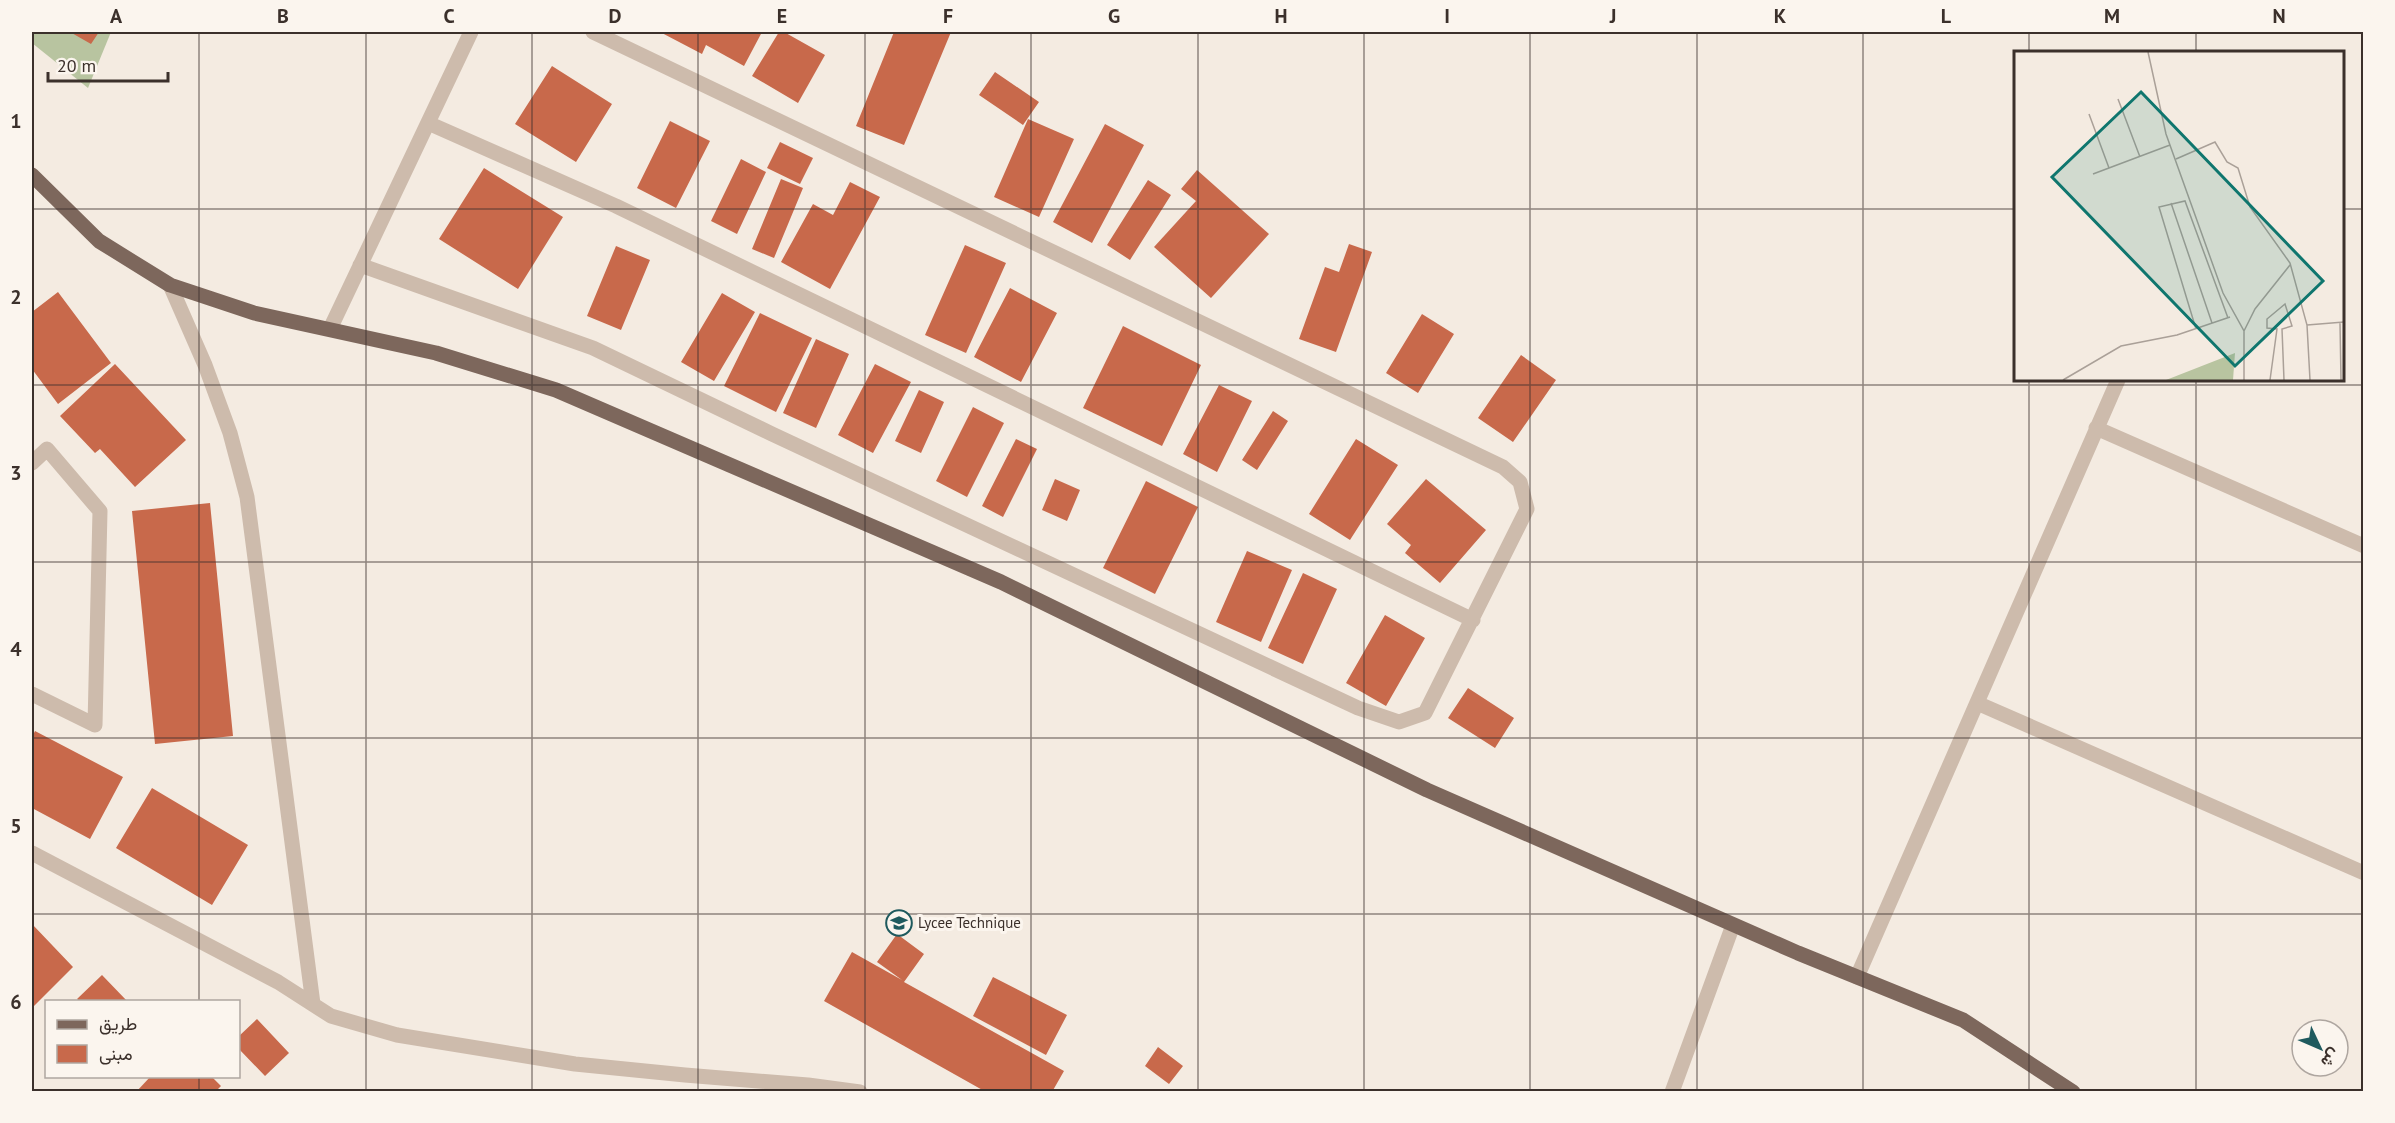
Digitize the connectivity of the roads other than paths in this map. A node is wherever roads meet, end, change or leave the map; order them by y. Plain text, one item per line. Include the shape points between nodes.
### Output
1 (471, 32) edge
2 (593, 32) edge
3 (428, 123) junction
4 (32, 175) edge
5 (360, 265) junction
6 (170, 285) junction
7 (330, 329) junction
8 (2118, 381) edge
9 (2096, 429) junction
10 (32, 463) edge
11 (2364, 546) edge
12 (1473, 620) junction
13 (32, 694) edge
14 (1977, 703) junction
15 (32, 854) edge
16 (2364, 873) edge
17 (1733, 925) junction
18 (1857, 977) junction
19 (313, 1004) junction
20 (860, 1092) edge
21 (1672, 1092) edge
22 (2073, 1092) edge

1 - 3 street
2 - 12 street via 1503,467 1520,482 1527,509
3 - 5 street
3 - 12 street via 616,206
4 - 6 main road via 99,241
5 - 7 street
5 - 12 street via 593,348 1358,708 1399,722 1425,713
6 - 7 main road via 254,313
6 - 19 street via 206,365 247,497
7 - 17 main road via 436,353 556,390 1001,582 1427,790
8 - 9 street
9 - 11 street
9 - 14 street
10 - 13 street via 46,449 100,511 94,725
14 - 16 street
14 - 18 street
15 - 19 street
17 - 18 main road
17 - 21 street
18 - 22 main road via 1963,1020
19 - 20 street via 331,1016 397,1035 575,1064

